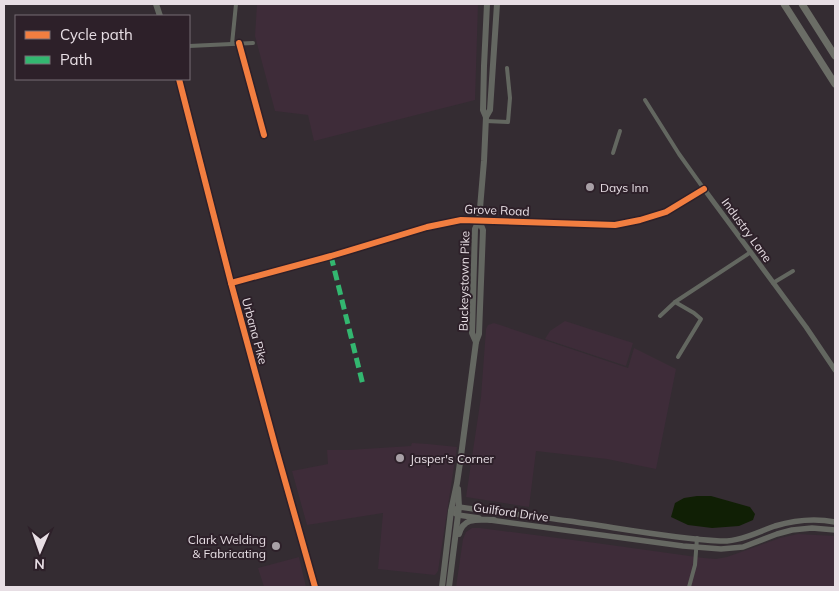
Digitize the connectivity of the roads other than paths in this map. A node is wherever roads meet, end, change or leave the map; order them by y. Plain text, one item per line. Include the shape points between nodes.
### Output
1 (236, 4) edge
2 (487, 4) edge
3 (497, 4) edge
4 (784, 4) edge
5 (802, 4) edge
6 (239, 43) junction
7 (253, 43) dead end
8 (232, 44) junction
9 (190, 46) edge
10 (835, 56) edge
11 (507, 68) dead end
12 (179, 80) edge
13 (835, 84) edge
14 (645, 100) dead end
15 (486, 119) junction
16 (620, 131) dead end
17 (264, 135) dead end
18 (613, 153) dead end
19 (704, 189) junction
20 (479, 220) junction
21 (750, 252) junction
22 (793, 271) dead end
23 (231, 283) junction
24 (773, 283) junction
25 (675, 302) junction
26 (660, 316) dead end
27 (678, 357) dead end
28 (835, 370) edge
29 (457, 483) junction
30 (459, 507) junction
31 (451, 510) junction
32 (458, 515) junction
33 (494, 520) junction
34 (835, 522) edge
35 (835, 530) edge
36 (697, 538) junction
37 (697, 548) junction
38 (454, 552) junction
39 (315, 587) edge
40 (442, 587) edge
41 (449, 587) edge
42 (688, 587) edge

1 - 8 street
2 - 15 main road, Buckeystown Pike via 483,110
3 - 15 main road, Buckeystown Pike via 490,110
4 - 13 highway
5 - 10 highway
6 - 7 street
6 - 8 street
6 - 17 street
8 - 9 street
11 - 15 street via 508,122
12 - 23 main road, Urbana Pike
14 - 19 street, Industry Lane
15 - 20 main road, Buckeystown Pike
16 - 18 street
19 - 20 street, Grove Road via 666,212 615,225
19 - 21 street, Industry Lane
20 - 23 street, Grove Road via 431,226
20 - 29 main road, Buckeystown Pike via 475,229 472,333 476,342
21 - 24 street, Industry Lane
21 - 25 street
22 - 24 street
23 - 39 main road, Urbana Pike
24 - 28 street, Industry Lane
25 - 26 street
25 - 27 street via 701,319
29 - 30 main road, Buckeystown Pike
29 - 31 main road, Buckeystown Pike
30 - 31 main road, Guilford Drive
30 - 32 main road, Buckeystown Pike
30 - 36 main road, Guilford Drive
31 - 32 main road, Guilford Drive
31 - 40 main road, Buckeystown Pike
32 - 33 main road, Guilford Drive
32 - 38 main road, Buckeystown Pike
33 - 37 main road, Guilford Drive
33 - 38 main road via 466,522 460,529
34 - 36 main road, Guilford Drive via 804,519 728,541
35 - 37 main road, Guilford Drive via 803,528 743,547
36 - 37 street
37 - 42 street
38 - 41 main road, Buckeystown Pike

